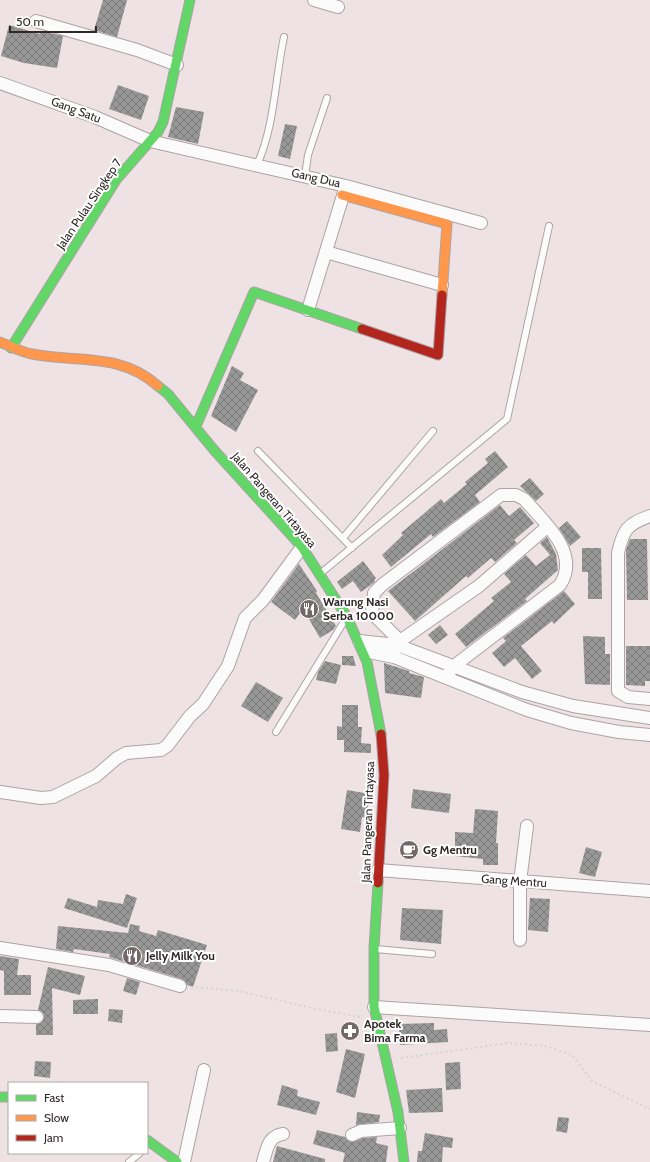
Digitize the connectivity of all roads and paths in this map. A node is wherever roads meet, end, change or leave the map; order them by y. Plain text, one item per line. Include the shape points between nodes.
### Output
1 (190, 0) edge
2 (314, 0) edge
3 (338, 7) dead end
4 (36, 21) dead end
5 (284, 37) dead end
6 (177, 65) junction
7 (0, 83) edge
8 (327, 98) dead end
9 (150, 141) junction
10 (257, 165) junction
11 (305, 176) junction
12 (344, 190) junction
13 (481, 223) dead end
14 (549, 226) dead end
15 (326, 252) junction
16 (442, 285) junction
17 (308, 310) junction
18 (0, 342) edge
19 (11, 348) junction
20 (196, 426) junction
21 (433, 431) dead end
22 (258, 451) dead end
23 (650, 516) edge
24 (547, 527) junction
25 (343, 538) junction
26 (302, 547) junction
27 (352, 548) junction
28 (320, 574) junction
29 (347, 617) junction
30 (361, 646) junction
31 (397, 648) junction
32 (454, 666) junction
33 (446, 677) junction
34 (531, 694) junction
35 (650, 699) edge
36 (526, 710) junction
37 (636, 716) junction
38 (650, 718) edge
39 (276, 732) dead end
40 (634, 734) junction
41 (650, 735) edge
42 (0, 792) edge
43 (527, 826) dead end
44 (378, 870) junction
45 (520, 882) junction
46 (650, 891) edge
47 (520, 940) dead end
48 (0, 948) edge
49 (374, 948) junction
50 (432, 954) dead end
51 (180, 986) joint
52 (374, 1007) junction
53 (0, 1016) edge
54 (37, 1017) dead end
55 (376, 1020) junction
56 (650, 1025) edge
57 (394, 1059) dead end
58 (204, 1070) dead end
59 (650, 1109) edge
60 (400, 1128) junction
61 (283, 1134) dead end
62 (352, 1135) dead end
63 (149, 1143) edge
64 (139, 1154) edge
65 (129, 1162) edge
66 (177, 1162) edge
67 (184, 1162) edge
68 (263, 1162) edge
69 (404, 1162) edge

1 - 6 street, Jalan Pulau Singkep 7
2 - 3 street
4 - 6 street via 137,50
5 - 10 lane via 270,123
6 - 9 street, Jalan Pulau Singkep 7 via 163,122
7 - 9 street, Gang Satu via 96,117
8 - 11 lane via 308,155
9 - 10 street, Gang Dua
9 - 19 street, Jalan Pulau Singkep 7 via 116,180
10 - 11 street, Gang Dua
11 - 12 street, Gang Dua
12 - 13 street, Gang Dua
12 - 15 street
12 - 16 street via 447,224
14 - 27 lane via 507,419
15 - 16 street
15 - 17 street
16 - 17 street via 438,355
17 - 20 street via 254,292
18 - 19 street, Jalan Pangeran Tirtayasa
19 - 20 street, Jalan Pangeran Tirtayasa via 31,354 115,362 132,368 150,378 168,394
20 - 26 street, Jalan Pangeran Tirtayasa via 214,450
21 - 25 lane
22 - 25 lane
23 - 35 street via 628,527 618,553 618,691 628,697
24 - 31 street via 479,586
24 - 31 street via 524,499 516,495 501,495 382,585 374,593 372,613
24 - 32 street via 562,544 567,563 566,576 560,585
25 - 27 lane
26 - 28 street, Jalan Pangeran Tirtayasa
26 - 42 street via 263,600 245,618 228,666 203,704 190,716 167,746 161,750 126,753 96,776 53,798
27 - 28 lane
28 - 29 street, Jalan Pangeran Tirtayasa
29 - 30 street, Jalan Pangeran Tirtayasa
29 - 39 lane
30 - 31 street
30 - 44 street, Jalan Pangeran Tirtayasa via 381,735 384,775
31 - 32 street
31 - 33 street
32 - 33 street
32 - 34 street
33 - 36 street
34 - 36 street
34 - 37 street via 573,706
36 - 40 street via 571,723
37 - 38 street
37 - 40 street
40 - 41 street
43 - 45 street
44 - 45 street, Gang Mentru
44 - 49 street, Jalan Pangeran Tirtayasa
45 - 46 street, Gang Mentru
45 - 47 street
48 - 51 street via 109,965
49 - 50 lane
49 - 52 street, Jalan Pangeran Tirtayasa
51 - 55 path via 239,991
52 - 55 street, Jalan Pangeran Tirtayasa
52 - 56 street
53 - 54 street
55 - 60 street, Jalan Pangeran Tirtayasa
57 - 59 path via 509,1043 545,1046 572,1055 592,1081
58 - 67 street
60 - 62 street via 361,1131
60 - 69 street, Jalan Pangeran Tirtayasa
61 - 68 street via 274,1136 269,1141
63 - 66 street
64 - 65 lane

